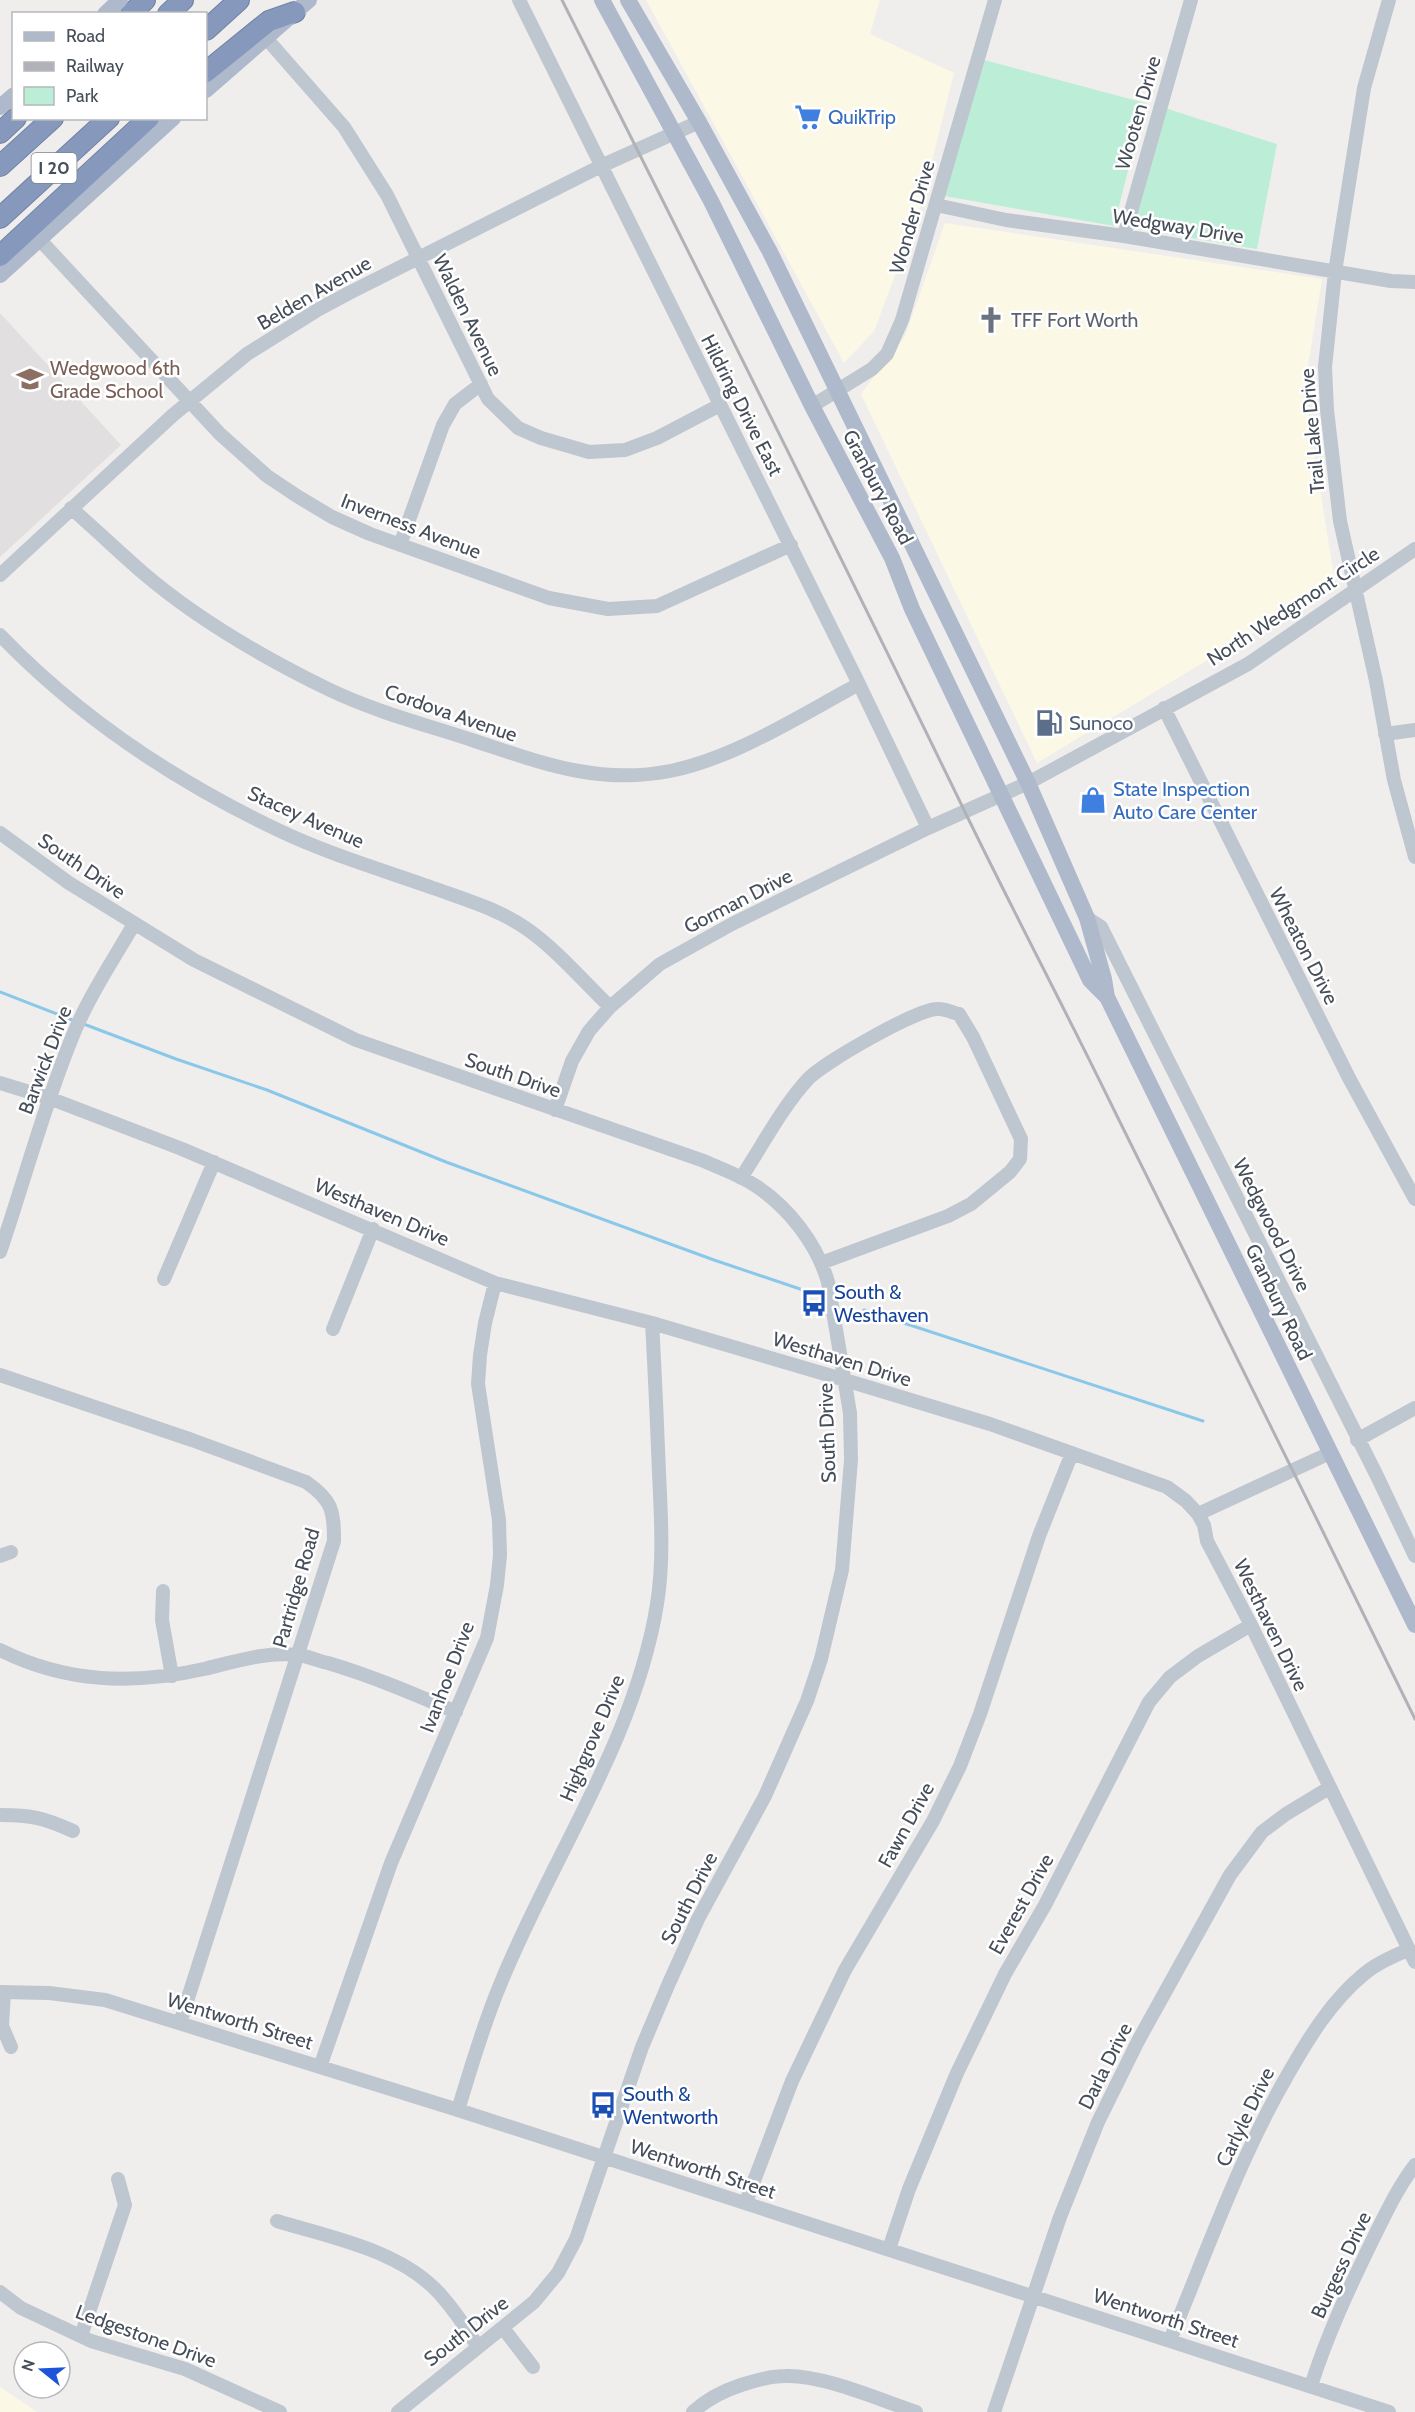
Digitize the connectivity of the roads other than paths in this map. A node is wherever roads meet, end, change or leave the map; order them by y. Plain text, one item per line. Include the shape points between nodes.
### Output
1 (120, 0) edge
2 (145, 0) edge
3 (183, 0) edge
4 (239, 0) edge
5 (519, 0) edge
6 (602, 0) edge
7 (628, 0) edge
8 (995, 0) edge
9 (1191, 0) edge
10 (1389, 0) edge
11 (302, 6) edge
12 (107, 12) edge
13 (133, 12) edge
14 (170, 12) edge
15 (207, 29) edge
16 (266, 38) junction
17 (207, 71) edge
18 (207, 89) edge
19 (12, 97) edge
20 (0, 107) edge
21 (14, 120) edge
22 (51, 120) edge
23 (107, 120) edge
24 (147, 120) edge
25 (171, 120) edge
26 (699, 122) junction
27 (675, 133) junction
28 (0, 134) edge
29 (0, 166) edge
30 (601, 166) junction
31 (936, 204) junction
32 (0, 218) edge
33 (1124, 236) junction
34 (39, 240) junction
35 (0, 256) edge
36 (418, 258) junction
37 (1335, 272) junction
38 (0, 275) edge
39 (1415, 282) edge
40 (481, 384) junction
41 (837, 390) junction
42 (189, 401) junction
43 (720, 405) junction
44 (812, 406) junction
45 (71, 508) junction
46 (400, 544) junction
47 (791, 545) junction
48 (1415, 549) edge
49 (0, 574) edge
50 (1356, 591) junction
51 (0, 635) edge
52 (859, 684) junction
53 (1164, 708) junction
54 (1415, 730) edge
55 (1385, 734) junction
56 (1028, 783) junction
57 (1001, 796) junction
58 (928, 828) junction
59 (0, 833) edge
60 (1025, 843) junction
61 (1415, 857) edge
62 (1087, 918) junction
63 (134, 924) junction
64 (1107, 997) junction
65 (610, 1007) junction
66 (0, 1083) edge
67 (49, 1098) junction
68 (555, 1110) junction
69 (214, 1162) junction
70 (741, 1178) junction
71 (1415, 1199) edge
72 (373, 1229) junction
73 (0, 1252) edge
74 (821, 1263) junction
75 (164, 1279) dead end
76 (495, 1283) junction
77 (652, 1323) junction
78 (333, 1329) dead end
79 (0, 1375) edge
80 (846, 1380) junction
81 (1415, 1408) edge
82 (1357, 1440) junction
83 (1072, 1453) junction
84 (1330, 1453) junction
85 (1198, 1514) junction
86 (1415, 1556) edge
87 (163, 1591) dead end
88 (1251, 1625) junction
89 (1415, 1625) edge
90 (0, 1650) edge
91 (298, 1655) junction
92 (172, 1676) junction
93 (456, 1712) junction
94 (1329, 1788) junction
95 (0, 1815) edge
96 (73, 1831) dead end
97 (1412, 1956) edge
98 (2, 1992) edge
99 (180, 2023) junction
100 (11, 2047) dead end
101 (320, 2067) junction
102 (458, 2109) junction
103 (603, 2157) junction
104 (1415, 2165) edge
105 (118, 2179) dead end
106 (746, 2202) junction
107 (277, 2221) dead end
108 (889, 2249) junction
109 (0, 2292) edge
110 (1033, 2295) junction
111 (503, 2328) junction
112 (81, 2336) junction
113 (1170, 2340) junction
114 (478, 2347) junction
115 (533, 2367) dead end
116 (1311, 2386) junction
117 (280, 2412) edge
118 (398, 2412) edge
119 (693, 2412) edge
120 (916, 2412) edge
121 (994, 2412) edge
122 (1389, 2412) edge

1 - 12 main road
2 - 13 highway
3 - 14 highway
4 - 15 highway
5 - 30 street, Hildring Drive East
6 - 27 main road, Granbury Road
7 - 26 main road, Granbury Road
8 - 31 street, Wonder Drive
9 - 33 street, Wooten Drive
10 - 37 street, Trail Lake Drive via 1364,88
11 - 16 main road
11 - 17 highway via 269,21
16 - 18 main road
16 - 36 street, Walden Avenue via 344,127 381,185
19 - 20 main road
21 - 28 highway
22 - 29 highway, I 20
23 - 32 highway, I 20
24 - 35 highway
25 - 34 main road
26 - 27 street, Belden Avenue
26 - 41 main road, Granbury Road via 770,252
27 - 30 street, Belden Avenue
27 - 44 main road, Granbury Road
30 - 36 street, Belden Avenue
30 - 43 street, Hildring Drive East
31 - 33 street, Wedgway Drive via 1006,220
31 - 41 street, Wonder Drive via 904,314 887,354 872,369
33 - 37 street, Wedgway Drive
34 - 38 main road
34 - 42 street, Inverness Avenue
36 - 40 street, Walden Avenue
36 - 42 street, Belden Avenue via 319,309 247,354
37 - 39 street, Wedgway Drive
37 - 50 street, Trail Lake Drive via 1325,366 1327,410 1340,521
40 - 43 street, Walden Avenue via 488,399 518,428 589,452 625,450 639,445
40 - 46 street via 449,413
41 - 44 street, Wonder Drive
41 - 56 main road, Granbury Road
42 - 45 street, Belden Avenue
42 - 46 street, Inverness Avenue via 267,476 332,517
43 - 47 street, Hildring Drive East
44 - 57 main road, Granbury Road via 892,558 912,609
45 - 49 street, Belden Avenue
45 - 52 street, Cordova Avenue via 167,591 249,648 332,691 555,768 630,776 671,770 740,746
46 - 47 street, Inverness Avenue via 549,598 608,609 657,606
47 - 52 street, Hildring Drive East
48 - 50 street, North Wedgmont Circle
50 - 53 street, North Wedgmont Circle via 1248,664
50 - 55 street, Trail Lake Drive
51 - 65 street, Stacey Avenue via 56,690 171,771 279,831 492,909 527,929
52 - 58 street, Hildring Drive East
53 - 56 street, North Wedgmont Circle
53 - 71 street, Wheaton Drive via 1349,1078
54 - 55 street
55 - 61 street, Trail Lake Drive
56 - 57 street, North Wedgmont Circle
56 - 62 main road, Granbury Road
57 - 58 street, Gorman Drive
57 - 60 main road, Granbury Road
58 - 65 street, Gorman Drive via 688,948 660,964
59 - 63 street, South Drive
60 - 62 main road via 1045,864 1065,904
60 - 64 main road, Granbury Road via 1090,980
62 - 64 main road, Granbury Road
62 - 82 street, Wedgwood Drive via 1101,927
63 - 67 street, Barwick Drive via 87,1005
63 - 68 street, South Drive via 194,960 356,1040
64 - 84 main road, Granbury Road
65 - 68 street, Gorman Drive via 589,1030 572,1061
66 - 67 street, Westhaven Drive
67 - 69 street, Westhaven Drive
67 - 73 street, Barwick Drive
68 - 70 street, South Drive via 704,1161
69 - 72 street, Westhaven Drive
69 - 75 street
70 - 74 street, South Drive via 788,1214
70 - 74 street via 808,1079 848,1050 920,1013 938,1008 959,1014 1021,1138 1020,1159 972,1204
72 - 76 street, Westhaven Drive
72 - 78 street
74 - 80 street, South Drive
76 - 77 street, Westhaven Drive
76 - 93 street, Ivanhoe Drive via 478,1384 499,1520 500,1565 487,1638
77 - 80 street, Westhaven Drive
77 - 102 street, Highgrove Drive via 661,1571 643,1667 625,1720 500,1984
79 - 91 street, Partridge Road via 192,1440 306,1482 320,1492 331,1505 334,1540
80 - 83 street, Westhaven Drive
80 - 103 street, South Drive via 851,1460 842,1570 807,1701 781,1761 669,1983
81 - 82 street
82 - 86 street, Wedgwood Drive
83 - 85 street, Westhaven Drive via 1167,1487
83 - 106 street, Fawn Drive via 1039,1536 960,1766 933,1821 845,1970 792,2081
84 - 85 street
84 - 89 main road, Granbury Road
85 - 88 street, Westhaven Drive via 1207,1541
87 - 92 street via 162,1620
88 - 94 street, Westhaven Drive
88 - 108 street, Everest Drive via 1170,1677 1149,1702 957,2073
90 - 92 street via 47,1670 73,1675 141,1680
91 - 92 street via 256,1658
91 - 93 street via 365,1674
91 - 99 street, Partridge Road
93 - 101 street, Ivanhoe Drive via 391,1863
94 - 97 street, Westhaven Drive
94 - 110 street, Darla Drive via 1262,1832 1230,1875 1098,2122
95 - 96 street via 30,1815
97 - 113 street, Carlyle Drive via 1389,1957 1364,1974 1337,2000 1295,2061 1241,2166
98 - 99 street, Wentworth Street via 105,2000
98 - 100 street via 2,2026
99 - 101 street, Wentworth Street
101 - 102 street, Wentworth Street
102 - 103 street, Wentworth Street
103 - 106 street, Wentworth Street
103 - 111 street, South Drive via 576,2239 558,2273 534,2302
104 - 116 street, Burgess Drive via 1397,2191 1359,2268
105 - 112 street via 125,2205
106 - 108 street, Wentworth Street
107 - 114 street via 358,2246 408,2268 440,2294
108 - 110 street, Wentworth Street
109 - 112 street, Ledgestone Drive via 21,2308
110 - 113 street, Wentworth Street
110 - 121 street, Darla Drive
111 - 114 street, South Drive
111 - 115 street
112 - 117 street, Ledgestone Drive via 185,2370
113 - 116 street, Wentworth Street
114 - 118 street, South Drive
116 - 122 street, Wentworth Street
119 - 120 street via 729,2388 770,2376 837,2386

